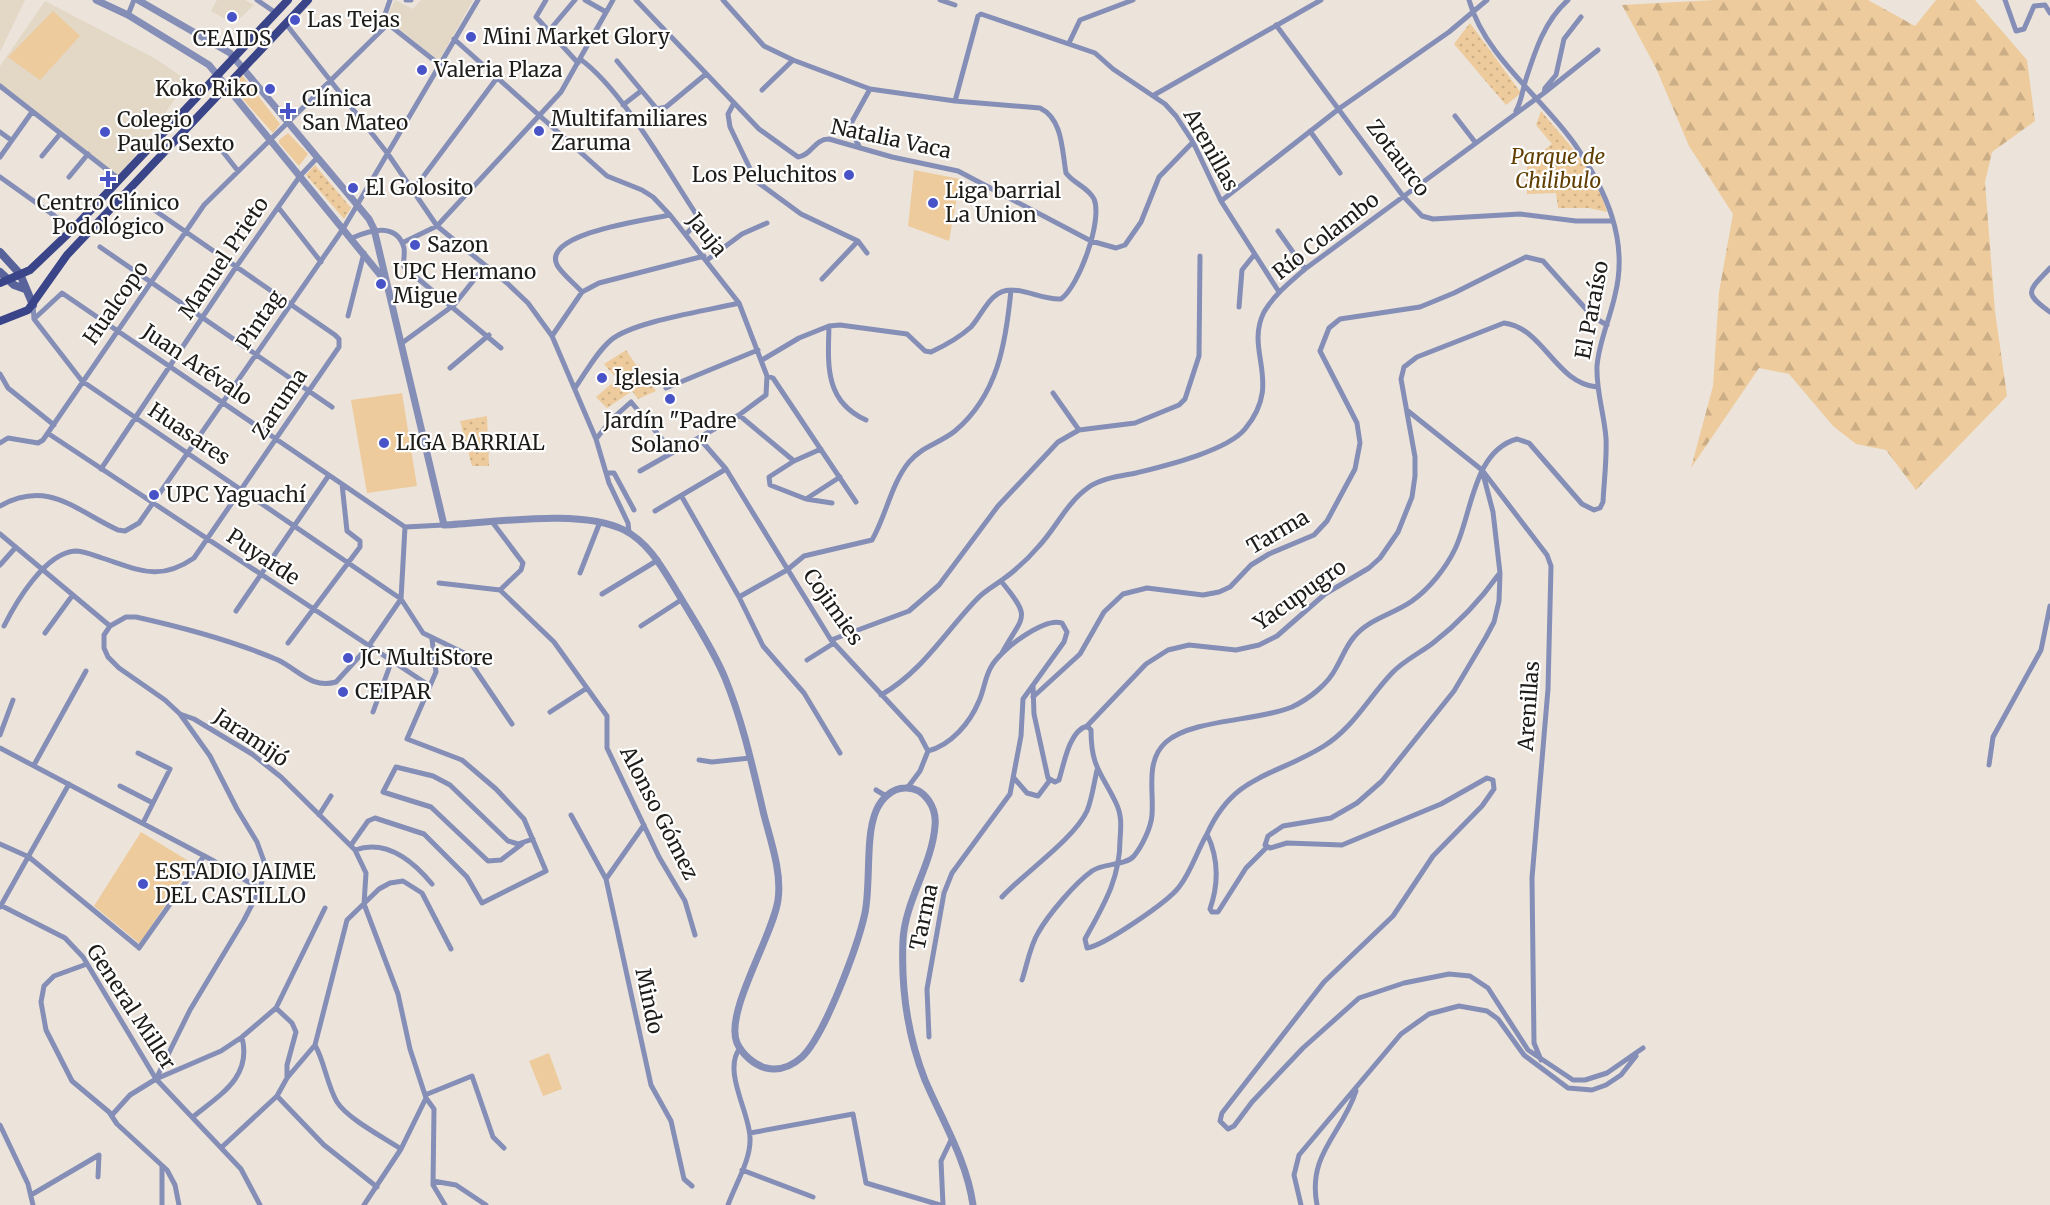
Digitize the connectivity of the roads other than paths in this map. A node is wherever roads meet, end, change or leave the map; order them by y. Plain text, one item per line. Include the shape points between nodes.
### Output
1 (96, 0) edge
2 (134, 0) edge
3 (138, 0) edge
4 (257, 0) edge
5 (288, 0) edge
6 (308, 0) edge
7 (390, 0) edge
8 (478, 0) edge
9 (546, 0) edge
10 (575, 0) edge
11 (585, 0) edge
12 (613, 0) edge
13 (636, 0) edge
14 (723, 0) edge
15 (940, 0) edge
16 (1133, 0) edge
17 (1321, 0) edge
18 (1469, 0) edge
19 (1487, 0) edge
20 (1568, 0) edge
21 (2005, 0) edge
22 (955, 5) dead end
23 (1472, 11) junction
24 (606, 12) junction
25 (276, 13) junction
26 (2050, 13) edge
27 (128, 15) junction
28 (1581, 17) dead end
29 (286, 24) junction
30 (387, 25) junction
31 (1276, 25) junction
32 (548, 32) junction
33 (454, 39) junction
34 (1069, 43) junction
35 (1598, 50) dead end
36 (234, 57) junction
37 (793, 60) junction
38 (579, 61) junction
39 (617, 61) dead end
40 (440, 65) junction
41 (243, 68) junction
42 (706, 74) junction
43 (218, 75) junction
44 (497, 78) junction
45 (332, 81) junction
46 (1524, 83) junction
47 (226, 85) junction
48 (0, 86) edge
49 (870, 88) junction
50 (762, 90) dead end
51 (641, 91) junction
52 (1544, 93) junction
53 (1154, 95) junction
54 (1538, 97) junction
55 (955, 101) junction
56 (734, 103) junction
57 (623, 105) junction
58 (1340, 108) junction
59 (32, 112) junction
60 (540, 115) junction
61 (1513, 115) junction
62 (1455, 116) dead end
63 (288, 125) junction
64 (0, 132) edge
65 (1310, 132) junction
66 (60, 134) junction
67 (11, 140) junction
68 (270, 141) junction
69 (1192, 142) junction
70 (1475, 142) junction
71 (216, 144) dead end
72 (860, 148) junction
73 (88, 154) junction
74 (388, 154) junction
75 (42, 156) dead end
76 (0, 157) edge
77 (317, 158) junction
78 (238, 171) junction
79 (1341, 173) dead end
80 (300, 176) junction
81 (0, 177) edge
82 (69, 177) dead end
83 (119, 179) junction
84 (414, 189) junction
85 (1403, 196) junction
86 (1221, 201) junction
87 (147, 205) dead end
88 (358, 205) junction
89 (278, 207) junction
90 (670, 215) junction
91 (1612, 221) junction
92 (768, 223) dead end
93 (437, 226) junction
94 (343, 229) junction
95 (374, 229) junction
96 (73, 230) junction
97 (185, 231) junction
98 (1278, 231) dead end
99 (686, 234) junction
100 (352, 238) junction
101 (858, 241) junction
102 (1091, 241) junction
103 (402, 243) junction
104 (100, 247) dead end
105 (0, 252) edge
106 (364, 253) junction
107 (867, 253) dead end
108 (1254, 255) junction
109 (1200, 256) dead end
110 (705, 258) junction
111 (321, 262) junction
112 (485, 266) junction
113 (236, 267) junction
114 (2050, 268) edge
115 (1305, 269) junction
116 (0, 272) edge
117 (20, 274) junction
118 (822, 279) dead end
119 (4, 282) edge
120 (151, 282) junction
121 (387, 284) junction
122 (25, 289) junction
123 (1011, 290) junction
124 (582, 292) junction
125 (1279, 292) junction
126 (739, 303) junction
127 (33, 305) junction
128 (291, 305) junction
129 (453, 305) junction
130 (1239, 307) dead end
131 (2050, 312) edge
132 (348, 316) dead end
133 (202, 318) junction
134 (34, 319) junction
135 (0, 321) edge
136 (1607, 325) junction
137 (829, 326) junction
138 (117, 330) junction
139 (489, 335) junction
140 (552, 336) junction
141 (402, 343) junction
142 (501, 348) dead end
143 (758, 350) junction
144 (256, 355) junction
145 (762, 360) junction
146 (170, 366) junction
147 (450, 368) dead end
148 (0, 374) edge
149 (767, 376) junction
150 (82, 381) junction
151 (1597, 387) junction
152 (575, 388) junction
153 (666, 388) dead end
154 (308, 391) junction
155 (1053, 393) dead end
156 (224, 403) junction
157 (332, 407) dead end
158 (1408, 411) junction
159 (739, 415) junction
160 (135, 418) junction
161 (866, 420) dead end
162 (54, 425) junction
163 (1079, 430) junction
164 (48, 434) junction
165 (699, 438) junction
166 (276, 439) junction
167 (596, 439) junction
168 (0, 443) edge
169 (821, 449) junction
170 (673, 452) junction
171 (189, 453) junction
172 (794, 461) junction
173 (101, 469) junction
174 (726, 469) junction
175 (1482, 470) junction
176 (639, 471) dead end
177 (606, 473) junction
178 (329, 475) junction
179 (840, 477) junction
180 (342, 484) junction
181 (243, 489) junction
182 (682, 497) junction
183 (806, 499) junction
184 (856, 502) dead end
185 (832, 503) dead end
186 (154, 504) junction
187 (0, 506) edge
188 (634, 510) dead end
189 (654, 511) dead end
190 (600, 522) junction
191 (493, 523) junction
192 (444, 525) junction
193 (294, 526) junction
194 (405, 527) junction
195 (629, 532) junction
196 (0, 534) edge
197 (208, 540) junction
198 (16, 547) junction
199 (658, 560) junction
200 (349, 562) junction
201 (0, 565) edge
202 (43, 570) junction
203 (787, 570) junction
204 (580, 573) dead end
205 (1500, 573) junction
206 (262, 575) junction
207 (1001, 581) junction
208 (439, 583) dead end
209 (500, 590) junction
210 (602, 594) dead end
211 (72, 596) junction
212 (739, 597) junction
213 (401, 599) junction
214 (681, 600) junction
215 (2050, 606) edge
216 (313, 610) junction
217 (236, 611) dead end
218 (4, 626) dead end
219 (110, 626) junction
220 (641, 626) dead end
221 (45, 633) dead end
222 (432, 639) junction
223 (832, 642) junction
224 (288, 643) dead end
225 (368, 647) junction
226 (1001, 655) junction
227 (392, 660) junction
228 (807, 660) dead end
229 (86, 671) dead end
230 (1033, 685) junction
231 (430, 686) junction
232 (587, 688) junction
233 (881, 695) junction
234 (1033, 697) junction
235 (13, 700) dead end
236 (373, 712) dead end
237 (550, 712) dead end
238 (180, 714) junction
239 (512, 724) dead end
240 (1087, 726) junction
241 (0, 735) edge
242 (0, 748) edge
243 (928, 751) junction
244 (138, 753) dead end
245 (840, 753) dead end
246 (750, 758) junction
247 (699, 760) dead end
248 (34, 765) junction
249 (1989, 765) dead end
250 (1096, 770) junction
251 (1014, 778) junction
252 (1052, 781) junction
253 (69, 784) junction
254 (120, 786) dead end
255 (909, 788) junction
256 (876, 790) dead end
257 (331, 796) dead end
258 (886, 796) junction
259 (153, 802) junction
260 (571, 814) dead end
261 (319, 815) junction
262 (143, 824) junction
263 (644, 825) junction
264 (1207, 834) junction
265 (533, 839) junction
266 (0, 844) edge
267 (522, 844) junction
268 (353, 848) junction
269 (1266, 848) junction
270 (204, 856) junction
271 (29, 857) junction
272 (1120, 862) junction
273 (606, 879) junction
274 (432, 884) dead end
275 (261, 889) junction
276 (1002, 897) dead end
277 (364, 904) junction
278 (0, 906) edge
279 (325, 908) dead end
280 (695, 935) dead end
281 (451, 949) dead end
282 (87, 964) junction
283 (1022, 980) dead end
284 (276, 1008) junction
285 (242, 1037) junction
286 (929, 1037) dead end
287 (315, 1045) junction
288 (740, 1048) junction
289 (1541, 1060) junction
290 (287, 1078) junction
291 (156, 1079) junction
292 (1356, 1088) junction
293 (277, 1096) junction
294 (425, 1097) junction
295 (112, 1115) junction
296 (194, 1116) junction
297 (0, 1125) edge
298 (750, 1133) junction
299 (952, 1138) junction
300 (222, 1147) junction
301 (504, 1148) dead end
302 (401, 1149) junction
303 (162, 1166) junction
304 (741, 1170) junction
305 (98, 1177) dead end
306 (433, 1181) junction
307 (692, 1185) dead end
308 (377, 1187) junction
309 (31, 1195) junction
310 (813, 1197) dead end
311 (33, 1205) edge
312 (162, 1205) edge
313 (180, 1205) edge
314 (260, 1205) edge
315 (364, 1205) edge
316 (445, 1205) edge
317 (486, 1205) edge
318 (728, 1205) edge
319 (941, 1205) edge
320 (973, 1205) edge
321 (1301, 1205) edge
322 (1317, 1205) edge

1 - 27 street
2 - 27 street
3 - 36 street
4 - 25 street
5 - 25 main road
6 - 29 main road
7 - 30 street via 383,16
8 - 33 street, Pintag
9 - 32 street via 536,17
10 - 32 street
11 - 24 street
12 - 24 street
13 - 42 street, Natalia Vaca
14 - 37 street via 764,46
15 - 22 street
16 - 34 street via 1080,20
17 - 31 street
18 - 23 street, El Paraíso
19 - 23 street
20 - 46 street via 1544,29
21 - 26 street via 2016,31 2024,29 2034,6 2045,5
23 - 46 street, El Paraíso via 1498,53
23 - 58 street via 1449,32
24 - 38 street
25 - 36 main road
27 - 43 street via 209,65
28 - 52 street via 1564,39 1556,75
29 - 41 main road
29 - 45 street
30 - 40 street
30 - 45 street, Hualcopo
31 - 53 street
31 - 58 street, Zotaurco
32 - 38 street
33 - 40 street, Pintag
33 - 44 street, Jauja
34 - 53 street, Arenillas via 1095,53
34 - 55 street, Arenillas via 985,14 978,16
35 - 52 street, Río Colambo
36 - 41 street
36 - 43 main road
37 - 49 street
37 - 50 street
38 - 57 street via 590,66
38 - 60 street via 561,92
39 - 51 street
40 - 74 street, Pintag
41 - 47 main road
41 - 63 street
42 - 51 street via 663,108 655,107
42 - 56 street, Natalia Vaca
43 - 47 street
43 - 83 main road
44 - 60 street, Jauja
44 - 84 street
45 - 63 street, Hualcopo
45 - 74 street
46 - 54 street, El Paraíso
46 - 61 street via 1524,95
47 - 68 street
47 - 127 main road via 67,255
48 - 59 street
49 - 55 street
49 - 72 street via 849,127
51 - 57 street
52 - 54 street, Río Colambo
53 - 69 street, Arenillas via 1176,116
54 - 61 street, Río Colambo
54 - 91 street, El Paraíso via 1575,144 1605,192
55 - 102 street via 1040,108 1050,113 1056,121 1066,173 1094,199 1096,222
56 - 72 street, Natalia Vaca via 759,129 798,157 805,156 825,139
56 - 101 street via 728,114 729,127 756,182 801,214
57 - 99 street via 697,217 695,226
58 - 65 street
58 - 85 street, Zotaurco
59 - 66 street
59 - 67 street
60 - 90 street, Jauja via 607,176 642,190
60 - 93 street
61 - 70 street, Río Colambo
62 - 70 street
63 - 68 street, Hualcopo
63 - 77 street
64 - 67 street
65 - 79 street
65 - 86 street
66 - 73 street
66 - 75 street
67 - 76 street
68 - 78 street, Hualcopo
68 - 80 street
69 - 86 street, Arenillas
69 - 102 street, Natalia Vaca via 1159,177 1141,222 1125,245 1116,248
70 - 85 street, Río Colambo
71 - 78 street
72 - 102 street, Natalia Vaca via 958,171
73 - 82 street
73 - 83 street
74 - 84 street
74 - 88 street, Pintag
77 - 80 street, Manuel Prieto
77 - 88 street
78 - 97 street, Hualcopo
80 - 89 street, Manuel Prieto
80 - 94 street
81 - 96 street
83 - 96 main road
84 - 93 street
85 - 91 street, Zotaurco via 1422,216 1433,219 1520,214
85 - 115 street, Río Colambo
86 - 108 street, Arenillas
87 - 97 street
88 - 94 street, Pintag
88 - 95 street
89 - 111 street
89 - 113 street, Manuel Prieto
90 - 99 street, Jauja
90 - 124 street via 587,232 559,249 557,265
91 - 136 street, El Paraíso via 1619,245 1620,271
92 - 110 street via 742,234
93 - 103 street
93 - 112 street
94 - 100 street
94 - 111 street, Pintag
95 - 100 street
95 - 103 street via 391,232
95 - 121 street
96 - 117 main road via 38,264
97 - 113 street
97 - 120 street, Hualcopo
98 - 115 street
99 - 110 street, Jauja
100 - 106 street
101 - 107 street
101 - 118 street
102 - 123 street via 1072,287 1061,299 1048,300
103 - 129 street via 404,267
104 - 120 street
105 - 117 main road
106 - 121 street
106 - 132 street
108 - 125 street, Arenillas
108 - 130 street via 1242,270
109 - 163 street via 1199,356 1185,399 1135,423
110 - 124 street via 599,283
110 - 126 street, Jauja
111 - 128 street, Pintag
112 - 129 street
112 - 140 street via 528,303
113 - 128 street
113 - 133 street, Manuel Prieto
114 - 131 street via 2030,294
115 - 125 street, Río Colambo
116 - 119 main road
117 - 119 main road
117 - 122 main road
119 - 122 main road
120 - 133 street
120 - 138 street, Hualcopo
121 - 141 street
122 - 127 main road
123 - 137 street via 992,297 969,329 931,352 899,331
123 - 203 street via 1007,333 995,376 976,409 954,432 910,460 899,476 872,540 812,553
124 - 140 street
125 - 207 street, Río Colambo via 1260,325 1263,394 1257,413 1243,432 1226,443 1161,467 1094,484 1066,508 1020,567
126 - 143 street, Jauja
126 - 152 street via 628,330 596,356
127 - 134 street
127 - 135 main road
128 - 144 street, Pintag
128 - 154 street, Zaruma via 335,335 339,343
129 - 139 street
129 - 141 street
133 - 144 street
133 - 146 street, Manuel Prieto
134 - 138 street, Juan Arévalo via 62,293
134 - 150 street, Huasares
136 - 151 street, El Paraíso via 1597,363
136 - 234 street, Tarma via 1593,317 1543,261 1526,257 1420,307 1340,319 1329,328 1321,358 1357,423 1360,443 1355,469 1327,521 1314,535 1269,554 1219,592 1203,595 1147,588 1124,594 1104,612 1080,654
137 - 145 street
137 - 161 street via 830,382 857,416
138 - 146 street, Juan Arévalo
138 - 150 street, Hualcopo
139 - 142 street
139 - 147 street
140 - 152 street
141 - 192 street
143 - 145 street, Jauja
143 - 153 street
144 - 154 street
144 - 156 street, Pintag
145 - 149 street, Jauja
146 - 156 street, Juan Arévalo
146 - 160 street, Manuel Prieto
148 - 162 street via 8,388
149 - 159 street via 766,395
149 - 169 street via 773,378
150 - 160 street, Huasares
150 - 162 street, Hualcopo
151 - 158 street, Yacupugro via 1574,381 1526,330 1504,323 1417,357 1404,367 1401,380
151 - 175 street, El Paraíso via 1606,438 1600,508 1594,510 1582,504 1529,443 1517,438 1498,447
152 - 167 street
154 - 157 street
154 - 166 street, Zaruma
155 - 163 street
156 - 166 street, Juan Arévalo
156 - 171 street, Pintag
158 - 175 street, Arenillas
158 - 240 street, Yacupugro via 1415,457 1412,497 1398,532 1380,558 1325,594 1277,636 1259,645 1236,650 1189,645 1168,650 1146,664
159 - 165 street
159 - 172 street
160 - 171 street, Huasares
160 - 173 street, Manuel Prieto
162 - 164 street, Hualcopo
163 - 223 street via 1058,442 998,506 939,585 909,611
164 - 168 street via 38,443 12,437
164 - 173 street, Puyarde
165 - 170 street
165 - 174 street, Cojimies
166 - 178 street, Juan Arévalo
166 - 181 street, Zaruma
167 - 170 street via 631,402
167 - 177 street
169 - 172 street
169 - 179 street
170 - 176 street
171 - 181 street, Huasares
171 - 186 street, Pintag
172 - 183 street via 768,481
173 - 186 street, Puyarde
174 - 182 street
174 - 203 street, Cojimies
175 - 205 street via 1493,512
175 - 272 street via 1449,562 1412,601 1354,636 1329,679 1307,699 1291,707 1179,734 1166,742 1155,755 1152,767 1150,826 1136,854
175 - 289 street, Arenillas via 1547,555 1551,566 1548,689 1532,878 1534,1043
177 - 188 street via 614,473
177 - 195 street
178 - 180 street, Juan Arévalo
178 - 193 street
179 - 183 street
179 - 184 street
180 - 194 street, Juan Arévalo
180 - 200 street via 347,531 361,543
181 - 193 street, Huasares
181 - 197 street, Zaruma
182 - 189 street
182 - 212 street
183 - 185 street
186 - 187 street, Pintag via 139,523 125,531 52,497 26,496
186 - 197 street, Puyarde
190 - 191 street via 562,519
190 - 195 street
190 - 204 street
191 - 192 street
191 - 209 street via 524,567
192 - 194 street
193 - 200 street, Huasares
193 - 206 street
194 - 213 street
195 - 199 street
196 - 198 street
197 - 202 street, Zaruma via 194,558 165,572 145,572 75,551 60,555
197 - 206 street, Puyarde
198 - 201 street
198 - 202 street
199 - 210 street
199 - 214 street
200 - 213 street, Huasares
200 - 216 street
202 - 211 street
202 - 218 street, Zaruma via 19,598
203 - 212 street
203 - 223 street, Cojimies
205 - 264 street via 1475,607 1393,672 1350,724 1324,746 1231,796
205 - 269 street via 1499,601 1486,637 1454,691 1382,781 1332,818 1283,826 1265,840
206 - 216 street, Puyarde
206 - 217 street
207 - 226 street via 1023,611 1023,618
207 - 233 street, Río Colambo via 978,597 914,673
208 - 209 street
209 - 232 street, Alonso Gómez via 554,642
211 - 219 street
211 - 221 street
212 - 245 street via 763,646 804,693
213 - 222 street, Huasares via 418,628
213 - 225 street
214 - 220 street
214 - 246 street via 723,674
215 - 249 street via 2041,650 1993,737
216 - 224 street
216 - 225 street, Puyarde
219 - 225 street via 126,617 151,621 279,661 311,682 324,685 340,679
219 - 238 street, Jaramijó via 104,635 108,657
222 - 231 street via 437,662
222 - 239 street, Huasares via 464,653
223 - 228 street
223 - 233 street, Cojimies
225 - 227 street, Puyarde
226 - 230 street, Tarma via 1033,630 1050,621 1062,622 1067,632 1064,642
226 - 243 street via 987,675 979,702 956,736
227 - 231 street, Puyarde
227 - 236 street
229 - 248 street
230 - 234 street
230 - 251 street, Tarma via 1023,699
231 - 265 street via 407,739 466,763 524,819
232 - 237 street
232 - 263 street, Alonso Gómez via 607,716 605,745
233 - 243 street, Cojimies via 920,736
234 - 252 street
235 - 241 street
238 - 261 street, Jaramijó via 252,754
238 - 275 street via 214,763 257,842 265,864
240 - 250 street via 1091,730
240 - 252 street, Yacupugro via 1072,740 1059,780
242 - 248 street
243 - 255 street
244 - 259 street via 170,769
246 - 247 street
246 - 288 street via 773,853 778,901 738,1010 735,1034
248 - 253 street
250 - 272 street via 1119,811
250 - 276 street via 1082,819
251 - 252 street via 1027,793 1038,796
251 - 286 street, Tarma via 1010,794 952,873 944,893 927,989
253 - 262 street
253 - 271 street
254 - 259 street
255 - 258 street via 895,789
255 - 299 street via 928,799 936,827 904,933 907,1017 924,1077
256 - 258 street
257 - 261 street
258 - 288 street via 873,817 866,902 858,938 814,1042 800,1059 777,1069 757,1064
259 - 262 street
260 - 273 street, Mindo
261 - 268 street, Jaramijó
262 - 270 street
263 - 273 street
263 - 280 street, Alonso Gómez via 685,901
264 - 269 street via 1218,876 1212,912 1218,912 1246,868
264 - 272 street via 1179,887 1167,899 1087,948 1085,939 1114,885
265 - 267 street
265 - 268 street via 546,870 482,903 467,877 424,834 375,818 368,821
266 - 271 street
267 - 267 street via 508,841 450,785 433,776 399,766 383,792 431,807 488,861 501,860
268 - 274 street via 397,852
268 - 277 street, Jaramijó via 366,873
269 - 289 street via 1287,843 1342,845 1441,804 1487,778 1494,783 1492,795 1433,856 1393,916 1316,991 1222,1113 1220,1121 1224,1128 1234,1126 1303,1048 1359,998 1404,983 1449,974 1470,976 1488,988 1528,1050
270 - 271 street via 138,947
270 - 275 street
271 - 278 street
272 - 283 street via 1092,871 1048,919 1037,934
273 - 307 street, Mindo via 651,1085 669,1114 681,1170
275 - 291 street via 190,1010
277 - 281 street via 384,885 403,881 413,885 422,892
277 - 287 street via 348,920
277 - 294 street, Jaramijó via 398,994
278 - 282 street, General Miller via 65,938
279 - 284 street
282 - 291 street, General Miller
282 - 295 street via 54,976 44,986 43,1015 53,1048 72,1081
284 - 285 street
284 - 290 street via 296,1032
285 - 291 street
285 - 296 street via 243,1067 234,1081
287 - 290 street
287 - 302 street via 336,1100 344,1110
288 - 298 street via 735,1057 735,1085
289 - 292 street via 1573,1080 1585,1080 1606,1073 1643,1048 1621,1075 1606,1085 1592,1090 1568,1088 1524,1055 1498,1019 1486,1011 1459,1006 1429,1014 1401,1034
290 - 293 street
291 - 295 street via 130,1095
291 - 296 street, General Miller
292 - 321 street via 1299,1155 1294,1175
292 - 322 street via 1320,1157 1315,1173
293 - 300 street
293 - 308 street via 324,1144
294 - 301 street via 472,1076 493,1137
294 - 302 street
294 - 306 street, Jaramijó via 435,1113
295 - 303 street
296 - 300 street, General Miller
297 - 309 street
298 - 304 street
298 - 319 street via 853,1114 866,1184
299 - 319 street via 941,1161
299 - 320 street
300 - 314 street, General Miller via 241,1169
302 - 308 street
303 - 312 street
303 - 313 street via 176,1185
304 - 310 street
304 - 318 street
305 - 309 street via 99,1155
306 - 316 street, Jaramijó
306 - 317 street via 456,1185
308 - 315 street
309 - 311 street

